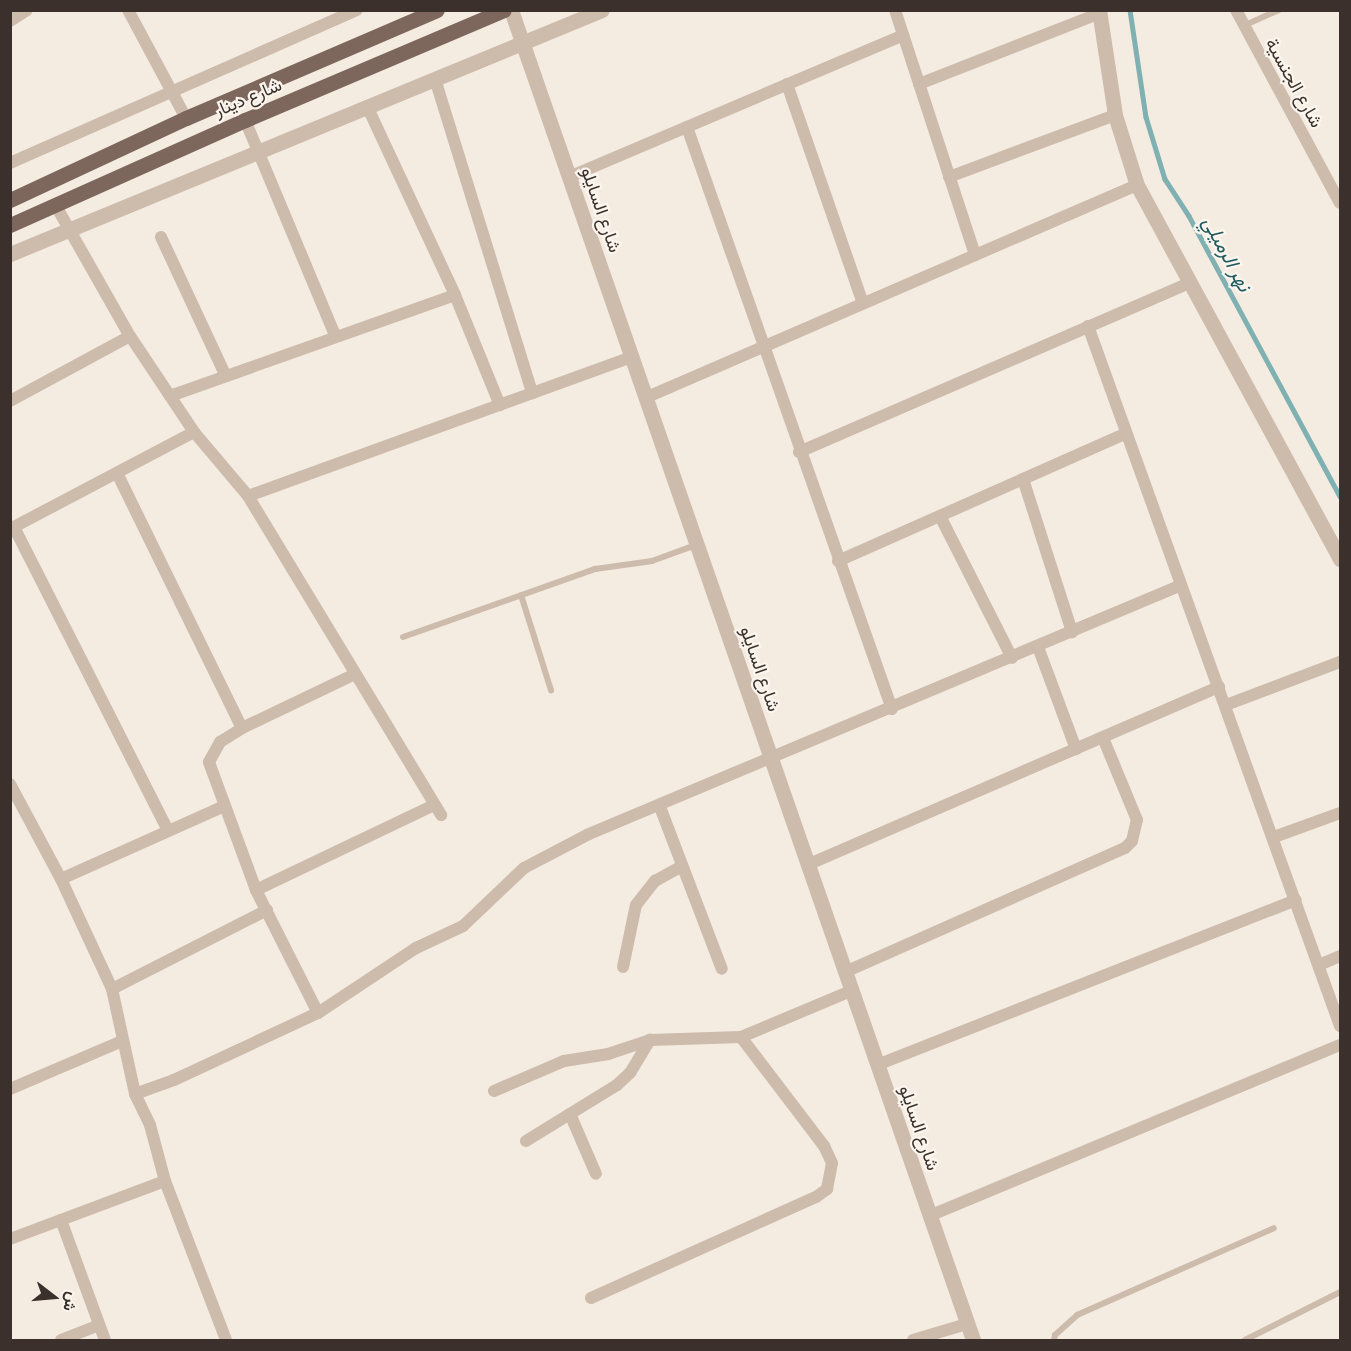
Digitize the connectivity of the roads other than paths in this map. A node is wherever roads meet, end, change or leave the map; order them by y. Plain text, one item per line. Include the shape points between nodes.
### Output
1 (27, 10) edge
2 (128, 10) edge
3 (357, 10) edge
4 (437, 10) edge
5 (504, 10) edge
6 (511, 10) edge
7 (602, 10) edge
8 (895, 10) edge
9 (1236, 10) edge
10 (1279, 10) edge
11 (1100, 12) edge
12 (10, 21) edge
13 (1242, 26) junction
14 (903, 35) junction
15 (523, 44) junction
16 (435, 79) junction
17 (787, 84) junction
18 (919, 84) junction
19 (171, 92) junction
20 (367, 106) junction
21 (1115, 115) junction
22 (186, 118) junction
23 (244, 120) junction
24 (687, 127) junction
25 (257, 150) junction
26 (10, 163) edge
27 (569, 177) junction
28 (949, 177) junction
29 (1137, 185) junction
30 (1337, 189) edge
31 (10, 200) edge
32 (1341, 203) edge
33 (56, 206) junction
34 (10, 225) edge
35 (69, 228) junction
36 (161, 237) dead end
37 (10, 254) edge
38 (975, 255) junction
39 (1188, 284) junction
40 (455, 296) junction
41 (863, 303) junction
42 (1088, 326) junction
43 (335, 335) junction
44 (130, 336) junction
45 (762, 348) junction
46 (631, 357) junction
47 (225, 374) junction
48 (532, 393) junction
49 (170, 396) junction
50 (645, 398) junction
51 (10, 401) edge
52 (500, 405) junction
53 (194, 432) junction
54 (1125, 434) junction
55 (799, 452) junction
56 (117, 473) junction
57 (1023, 479) junction
58 (248, 496) junction
59 (940, 516) junction
60 (12, 528) edge
61 (696, 544) junction
62 (1341, 559) edge
63 (838, 561) junction
64 (1179, 586) junction
65 (520, 595) junction
66 (1072, 632) junction
67 (403, 637) dead end
68 (1038, 647) junction
69 (1012, 658) junction
70 (1341, 662) edge
71 (355, 674) junction
72 (1219, 687) junction
73 (551, 690) dead end
74 (1226, 705) junction
75 (891, 710) junction
76 (242, 728) junction
77 (1103, 738) junction
78 (1076, 749) junction
79 (770, 759) junction
80 (10, 784) edge
81 (224, 806) junction
82 (660, 807) junction
83 (1341, 813) edge
84 (167, 829) junction
85 (1274, 837) junction
86 (807, 865) junction
87 (682, 867) junction
88 (61, 879) junction
89 (256, 890) junction
90 (1296, 900) junction
91 (267, 910) junction
92 (1341, 956) edge
93 (1319, 965) junction
94 (623, 967) dead end
95 (722, 969) dead end
96 (845, 972) junction
97 (112, 989) junction
98 (851, 991) junction
99 (318, 1013) junction
100 (1341, 1026) edge
101 (741, 1037) junction
102 (650, 1040) junction
103 (122, 1041) junction
104 (1341, 1045) edge
105 (877, 1065) junction
106 (10, 1089) edge
107 (494, 1091) dead end
108 (135, 1094) junction
109 (570, 1114) junction
110 (526, 1142) dead end
111 (597, 1174) dead end
112 (165, 1181) junction
113 (929, 1216) junction
114 (61, 1220) junction
115 (1274, 1228) dead end
116 (10, 1239) edge
117 (1341, 1292) edge
118 (591, 1298) dead end
119 (967, 1324) junction
120 (99, 1325) junction
121 (61, 1341) edge
122 (105, 1341) edge
123 (226, 1341) edge
124 (913, 1341) edge
125 (973, 1341) edge
126 (1054, 1341) edge
127 (1245, 1341) edge

1 - 12 street
2 - 19 street
3 - 19 street
4 - 22 main road, شارع دينار
5 - 23 main road, شارع دينار
6 - 15 street, شارع السايلو
7 - 15 street
8 - 14 street
9 - 13 street, شارع الجنسية
10 - 13 lane
11 - 18 street
11 - 21 street
13 - 30 street, شارع الجنسية
14 - 17 street
14 - 18 street
15 - 16 street
15 - 27 street, شارع السايلو
16 - 20 street
16 - 48 street
17 - 24 street
17 - 41 street
18 - 28 street
19 - 22 street
19 - 26 street
20 - 25 street
20 - 40 street
21 - 28 street
21 - 29 street
22 - 31 main road, شارع دينار
23 - 25 street
23 - 33 main road, شارع دينار
24 - 27 street
24 - 45 street
25 - 35 street
25 - 43 street
27 - 46 street, شارع السايلو
28 - 38 street
29 - 38 street
29 - 39 street
30 - 32 street, شارع الجنسية
33 - 34 main road, شارع دينار
33 - 35 street
35 - 37 street
35 - 44 street
36 - 47 street
38 - 41 street
39 - 42 street
39 - 62 street
40 - 43 street
40 - 52 street
41 - 45 street
42 - 54 street
42 - 55 street
43 - 47 street
44 - 49 street
44 - 51 street
45 - 50 street
45 - 55 street
46 - 48 street
46 - 50 street, شارع السايلو
47 - 49 street
48 - 52 street
49 - 53 street
50 - 61 street, شارع السايلو
52 - 58 street
53 - 56 street
53 - 58 street
54 - 57 street
54 - 64 street
55 - 63 street
56 - 60 street
56 - 76 street
57 - 59 street
57 - 66 street
58 - 71 street
59 - 63 street
59 - 69 street
60 - 84 street
61 - 65 lane via 652,561 595,569
61 - 79 street, شارع السايلو
63 - 75 street
64 - 66 street
64 - 72 street
65 - 67 lane
65 - 73 lane
66 - 68 street
68 - 69 street
68 - 78 street
69 - 75 street
70 - 74 street
71 - 76 street
71 - 89 street via 437,810
72 - 74 street
72 - 77 street
74 - 85 street
75 - 79 street
76 - 81 street via 220,742 209,762
77 - 78 street
77 - 96 street via 1137,820 1137,830 1125,848
78 - 86 street
79 - 82 street
79 - 86 street, شارع السايلو
80 - 88 street
81 - 84 street
81 - 89 street
82 - 87 street
82 - 99 street via 589,834 524,868 463,926 416,948
83 - 85 street
84 - 88 street
85 - 90 street
86 - 96 street, شارع السايلو
87 - 94 street via 654,881 636,904
87 - 95 street
88 - 97 street
89 - 91 street
90 - 93 street
90 - 105 street
91 - 97 street
91 - 99 street
92 - 93 street
93 - 100 street
96 - 98 street, شارع السايلو
97 - 103 street
98 - 101 street
98 - 105 street, شارع السايلو
99 - 108 street
101 - 102 street
101 - 118 street via 824,1146 832,1163 827,1189
102 - 107 street via 608,1054 564,1061
102 - 109 street via 630,1073
103 - 106 street
103 - 108 street
104 - 113 street
105 - 113 street, شارع السايلو
108 - 112 street via 150,1125
109 - 110 street
109 - 111 street
112 - 114 street
112 - 123 street
113 - 119 street, شارع السايلو
114 - 116 street
114 - 120 street
115 - 126 lane via 1077,1315 1055,1335
117 - 127 lane
119 - 124 street
119 - 125 street, شارع السايلو
120 - 121 street
120 - 122 street

